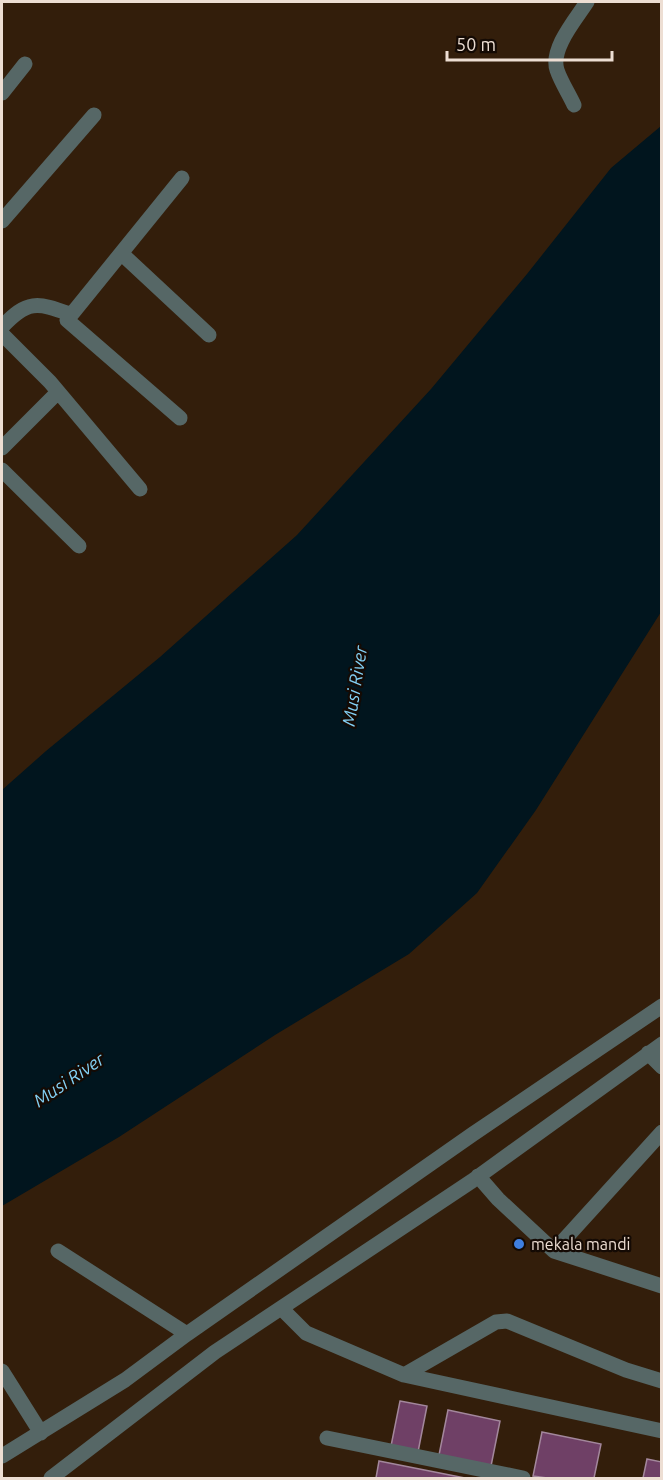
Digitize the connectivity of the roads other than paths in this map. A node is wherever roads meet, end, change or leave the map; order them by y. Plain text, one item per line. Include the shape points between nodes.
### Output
1 (587, 2) edge
2 (25, 64) dead end
3 (2, 93) edge
4 (574, 105) dead end
5 (94, 115) dead end
6 (182, 178) dead end
7 (2, 220) edge
8 (122, 254) junction
9 (70, 314) junction
10 (2, 327) edge
11 (2, 334) edge
12 (209, 335) dead end
13 (58, 392) junction
14 (180, 418) dead end
15 (2, 448) edge
16 (2, 470) edge
17 (140, 489) dead end
18 (79, 546) dead end
19 (662, 1006) edge
20 (662, 1044) edge
21 (648, 1053) junction
22 (662, 1067) edge
23 (662, 1132) edge
24 (478, 1176) junction
25 (58, 1251) dead end
26 (554, 1251) junction
27 (662, 1286) edge
28 (281, 1308) junction
29 (187, 1334) junction
30 (2, 1371) edge
31 (404, 1375) junction
32 (662, 1381) edge
33 (662, 1431) edge
34 (41, 1433) junction
35 (327, 1438) dead end
36 (2, 1456) edge
37 (486, 1475) edge
38 (51, 1479) edge
39 (523, 1479) edge

1 - 4 street via 557,49 557,70
2 - 3 street
5 - 7 street
6 - 8 street
8 - 9 street
8 - 12 street
9 - 10 street via 40,304 16,311
9 - 14 street via 67,320
11 - 13 street
13 - 15 street
13 - 17 street
16 - 18 street
19 - 29 street
20 - 21 street
21 - 22 street
21 - 24 street
23 - 26 street
24 - 26 street
24 - 28 street
25 - 29 street
26 - 27 street
28 - 31 street via 306,1333
28 - 38 street via 215,1352
29 - 34 street via 125,1380
30 - 34 street
31 - 32 street via 496,1322 507,1321
31 - 33 street
34 - 36 street
35 - 37 street
37 - 39 street

